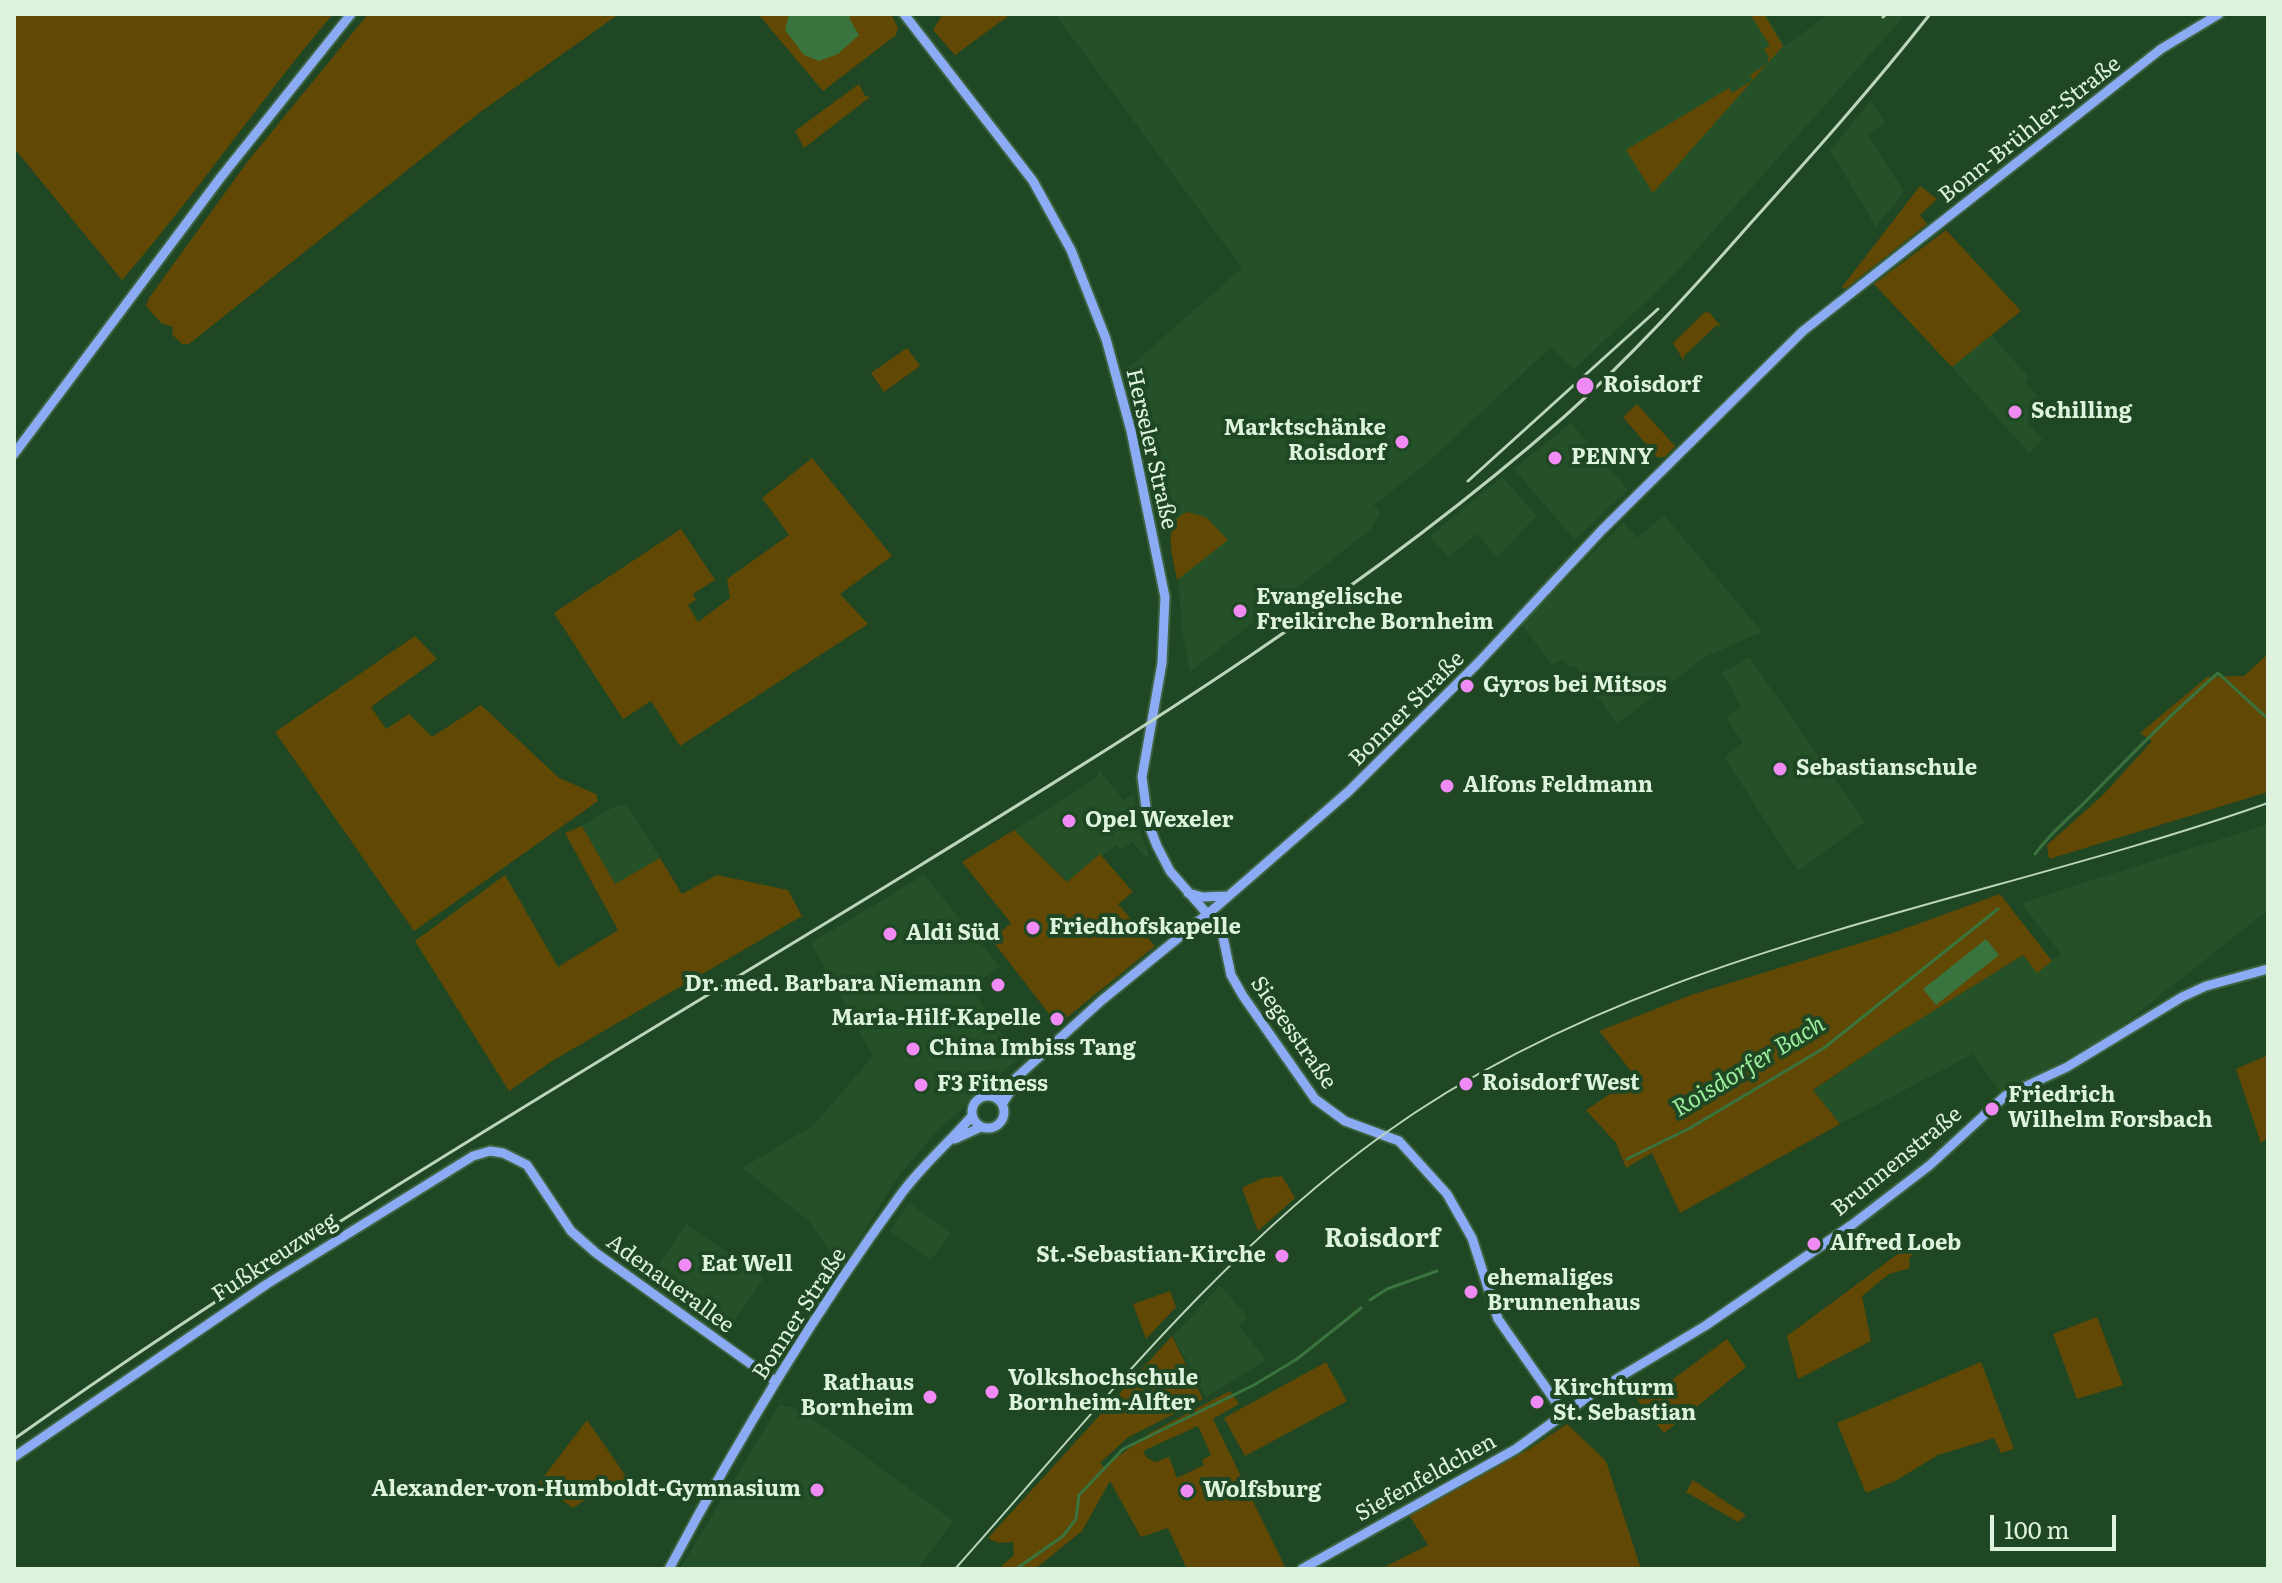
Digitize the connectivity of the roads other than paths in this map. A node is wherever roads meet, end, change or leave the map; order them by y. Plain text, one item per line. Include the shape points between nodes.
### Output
1 (351, 14) edge
2 (904, 14) edge
3 (2219, 14) edge
4 (1867, 280) joint
5 (14, 454) edge
6 (1188, 893) junction
7 (1227, 896) junction
8 (1207, 915) junction
9 (2268, 969) edge
10 (999, 1101) junction
11 (972, 1116) junction
12 (981, 1127) junction
13 (952, 1141) junction
14 (553, 1204) joint
15 (776, 1382) junction
16 (1565, 1415) junction
17 (14, 1457) edge
18 (669, 1569) edge
19 (1302, 1569) edge

1 - 5 street via 221,177
2 - 6 street, Herseler Straße via 1033,181 1071,250 1106,339 1165,597 1162,663 1145,749 1143,801 1157,846
3 - 4 street, Bonn-Brühler-Straße via 2161,49
4 - 7 street, Bonner Straße via 1752,380 1349,791
6 - 7 street
6 - 8 street, Herseler Straße
7 - 8 street, Bonner Straße
8 - 10 street, Bonner Straße via 1101,1001
8 - 16 street, Siegesstraße via 1223,937 1231,975 1243,996 1315,1099 1345,1121 1399,1141 1447,1194 1472,1238 1498,1319
9 - 16 street, Brunnenstraße via 2182,997 2067,1067 2005,1096 1930,1165 1853,1224
10 - 11 street via 978,1099
10 - 12 street via 1000,1123
11 - 12 street
11 - 13 street, Bonner Straße
12 - 13 street, Bonner Straße
13 - 15 street, Bonner Straße via 901,1194
14 - 15 street, Adenauerallee via 571,1231 596,1253
14 - 17 street, Fußkreuzweg via 527,1165 515,1157 490,1151 473,1156 255,1292
15 - 18 street, Bonner Straße
16 - 19 street, Siefenfeldchen via 1516,1449

